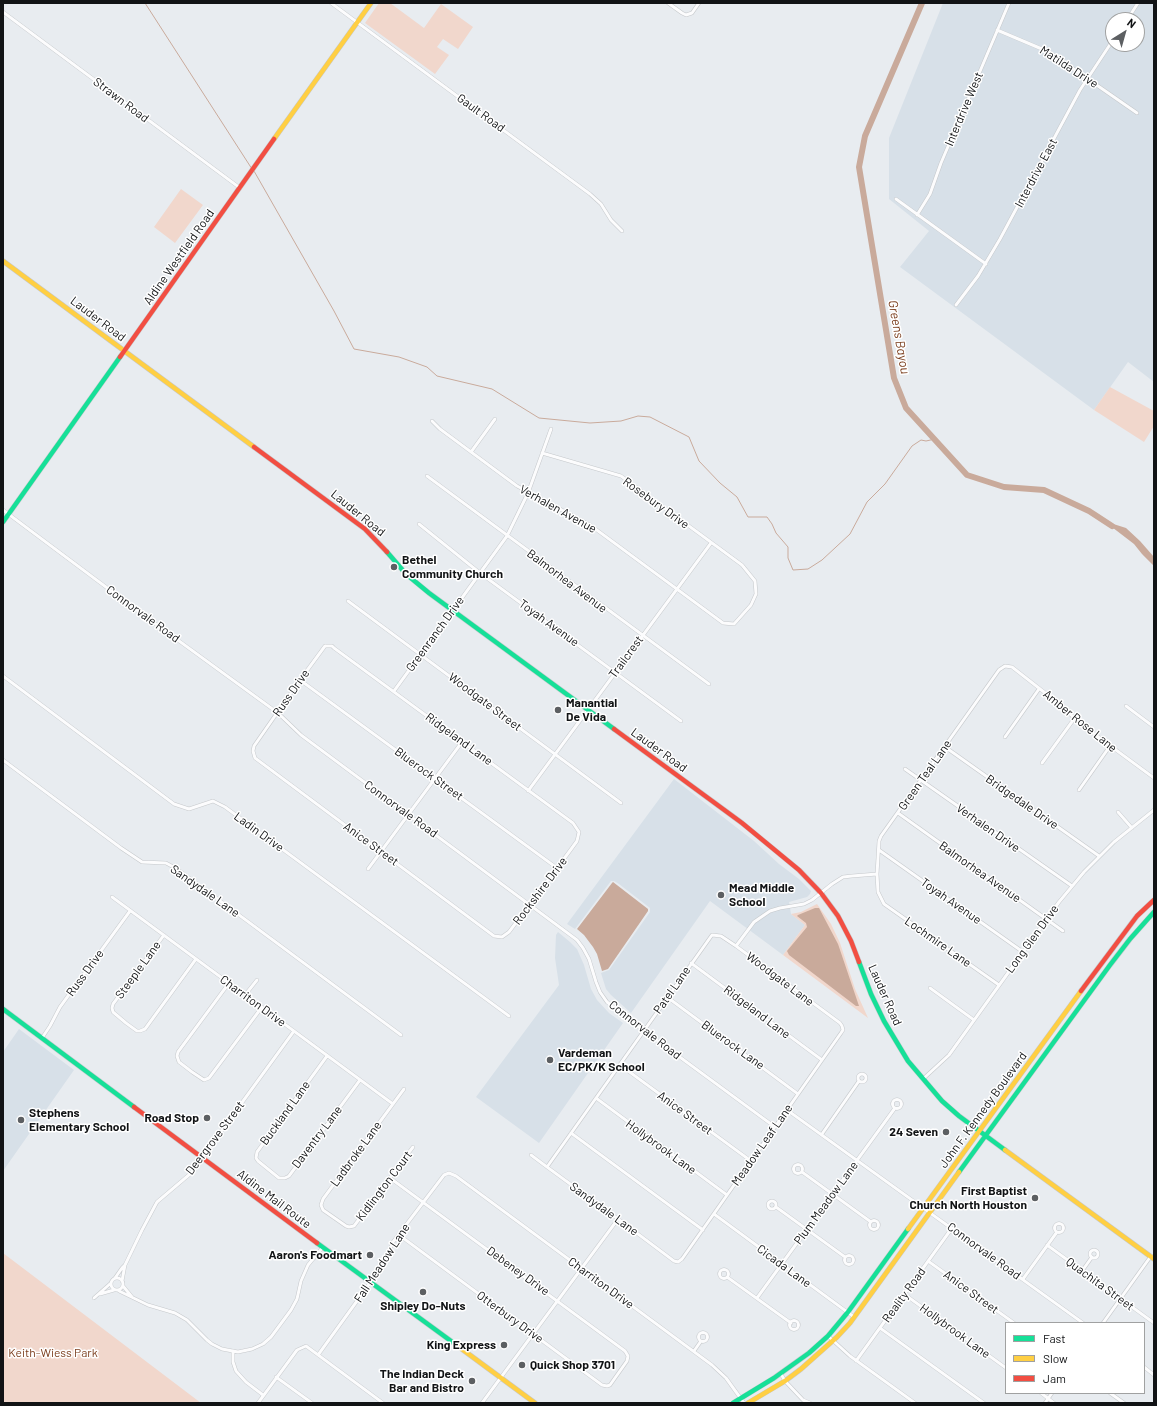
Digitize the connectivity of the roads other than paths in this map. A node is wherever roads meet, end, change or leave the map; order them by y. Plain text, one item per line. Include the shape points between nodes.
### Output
1 (331, 3) edge
2 (371, 3) edge
3 (668, 3) edge
4 (700, 3) edge
5 (1009, 3) edge
6 (1138, 3) edge
7 (3, 12) edge
8 (1132, 12) edge
9 (357, 22) junction
10 (997, 30) junction
11 (1105, 52) edge
12 (1088, 78) junction
13 (1137, 113) dead end
14 (240, 188) junction
15 (896, 199) dead end
16 (917, 215) junction
17 (622, 231) dead end
18 (3, 261) edge
19 (986, 264) junction
20 (956, 305) dead end
21 (125, 352) junction
22 (496, 419) dead end
23 (432, 421) dead end
24 (551, 429) dead end
25 (471, 452) junction
26 (542, 454) junction
27 (427, 476) dead end
28 (528, 493) junction
29 (3, 510) edge
30 (9, 514) junction
31 (3, 522) edge
32 (419, 524) dead end
33 (507, 536) junction
34 (711, 543) junction
35 (480, 573) junction
36 (676, 590) junction
37 (348, 601) dead end
38 (452, 610) junction
39 (723, 623) joint
40 (642, 636) junction
41 (328, 646) joint
42 (421, 654) junction
43 (1005, 666) joint
44 (615, 672) junction
45 (3, 676) edge
46 (300, 680) junction
47 (709, 684) dead end
48 (1039, 689) junction
49 (394, 691) junction
50 (1126, 706) dead end
51 (587, 710) junction
52 (278, 713) junction
53 (1074, 719) junction
54 (681, 722) dead end
55 (1154, 727) edge
56 (1005, 737) dead end
57 (462, 742) junction
58 (256, 743) joint
59 (1110, 746) junction
60 (945, 747) junction
61 (555, 754) junction
62 (3, 760) edge
63 (1042, 763) dead end
64 (905, 769) dead end
65 (435, 778) junction
66 (1154, 778) edge
67 (921, 780) junction
68 (528, 790) junction
69 (1079, 790) dead end
70 (621, 803) dead end
71 (1154, 810) edge
72 (1118, 812) dead end
73 (898, 813) junction
74 (408, 815) junction
75 (1132, 828) junction
76 (577, 840) joint
77 (879, 850) junction
78 (381, 852) junction
79 (1099, 856) junction
80 (557, 868) junction
81 (368, 869) dead end
82 (877, 874) junction
83 (1072, 886) junction
84 (821, 893) junction
85 (880, 896) joint
86 (112, 897) dead end
87 (1154, 900) edge
88 (530, 905) junction
89 (130, 910) junction
90 (1154, 912) edge
91 (1047, 919) junction
92 (1063, 931) dead end
93 (715, 934) joint
94 (164, 935) junction
95 (501, 937) joint
96 (736, 946) junction
97 (1023, 952) junction
98 (196, 959) junction
99 (691, 963) junction
100 (257, 980) dead end
101 (229, 983) junction
102 (999, 985) junction
103 (930, 988) dead end
104 (245, 995) junction
105 (667, 997) junction
106 (262, 1007) junction
107 (3, 1009) edge
108 (509, 1016) dead end
109 (974, 1020) junction
110 (842, 1026) joint
111 (294, 1031) junction
112 (644, 1031) junction
113 (401, 1034) dead end
114 (42, 1038) junction
115 (1046, 1039) junction
116 (1052, 1044) junction
117 (327, 1056) junction
118 (822, 1060) junction
119 (620, 1065) junction
120 (923, 1079) junction
121 (360, 1080) junction
122 (859, 1081) dead end
123 (404, 1089) dead end
124 (798, 1094) junction
125 (596, 1098) junction
126 (393, 1104) junction
127 (895, 1108) dead end
128 (787, 1110) junction
129 (775, 1127) junction
130 (979, 1131) junction
131 (571, 1133) junction
132 (822, 1134) junction
133 (986, 1136) junction
134 (413, 1146) dead end
135 (531, 1155) dead end
136 (202, 1157) junction
137 (857, 1160) junction
138 (751, 1161) junction
139 (547, 1167) junction
140 (269, 1170) joint
141 (802, 1172) dead end
142 (449, 1173) joint
143 (390, 1178) junction
144 (832, 1194) junction
145 (727, 1195) junction
146 (423, 1202) junction
147 (776, 1207) dead end
148 (924, 1208) junction
149 (930, 1213) junction
150 (714, 1214) junction
151 (334, 1218) joint
152 (618, 1219) junction
153 (871, 1222) dead end
154 (952, 1228) junction
155 (703, 1230) junction
156 (806, 1230) junction
157 (1057, 1232) dead end
158 (399, 1235) junction
159 (1047, 1245) junction
160 (323, 1247) junction
161 (845, 1257) dead end
162 (1092, 1257) dead end
163 (1152, 1258) edge
164 (928, 1261) junction
165 (678, 1262) joint
166 (782, 1264) junction
167 (125, 1265) junction
168 (581, 1269) junction
169 (1082, 1271) junction
170 (727, 1277) dead end
171 (115, 1278) junction
172 (1023, 1279) junction
173 (122, 1281) junction
174 (111, 1283) junction
175 (371, 1283) junction
176 (123, 1286) junction
177 (114, 1290) junction
178 (119, 1291) junction
179 (100, 1294) junction
180 (904, 1294) junction
181 (132, 1297) junction
182 (94, 1298) dead end
183 (757, 1298) junction
184 (1120, 1298) junction
185 (557, 1300) junction
186 (848, 1312) junction
187 (854, 1317) junction
188 (1013, 1322) edge
189 (1083, 1322) edge
190 (1104, 1322) edge
191 (1154, 1322) edge
192 (791, 1323) dead end
193 (880, 1328) junction
194 (533, 1334) junction
195 (828, 1336) junction
196 (701, 1341) dead end
197 (833, 1341) junction
198 (232, 1351) junction
199 (694, 1351) junction
200 (318, 1355) junction
201 (856, 1361) junction
202 (1005, 1367) edge
203 (1145, 1368) edge
204 (619, 1372) joint
205 (781, 1374) junction
206 (1154, 1374) edge
207 (276, 1377) junction
208 (501, 1378) junction
209 (785, 1381) junction
210 (1042, 1394) edge
211 (1051, 1394) edge
212 (1111, 1394) edge
213 (263, 1395) junction
214 (740, 1398) junction
215 (1048, 1398) junction
216 (258, 1403) edge
217 (312, 1403) edge
218 (384, 1403) edge
219 (482, 1403) edge
220 (535, 1403) edge
221 (733, 1403) edge
222 (744, 1403) edge
223 (748, 1403) edge
224 (810, 1403) edge
225 (915, 1403) edge
226 (984, 1403) edge
227 (1045, 1403) edge
228 (1054, 1403) edge
229 (1124, 1403) edge

1 - 9 street, Gault Road
2 - 9 main road, Aldine Westfield Road
3 - 4 street via 686,15 694,11
5 - 10 street, Interdrive West
6 - 8 street
7 - 14 street, Strawn Road
9 - 14 main road, Aldine Westfield Road
9 - 17 street, Gault Road via 590,194
10 - 12 street, Matilda Drive via 1049,52
10 - 16 street, Interdrive West via 930,194
11 - 12 street, Interdrive East
12 - 13 street, Matilda Drive
12 - 19 street, Interdrive East
14 - 21 main road, Aldine Westfield Road
15 - 16 street
16 - 19 street
18 - 21 main road, Lauder Road
19 - 20 street, Interdrive East
21 - 30 main road, Aldine Westfield Road
21 - 38 main road, Lauder Road via 365,529 406,574
22 - 25 street
23 - 25 street, Verhalen Avenue
24 - 26 street, Greenranch Drive
25 - 28 street, Verhalen Avenue
26 - 28 street, Greenranch Drive
26 - 34 street, Rosebury Drive via 621,476
27 - 33 street, Balmorhea Avenue
28 - 33 street, Greenranch Drive
28 - 36 street, Verhalen Avenue via 590,526
29 - 30 street, Connorvale Road
30 - 31 main road, Aldine Westfield Road
30 - 52 street, Connorvale Road
32 - 35 street, Toyah Avenue
33 - 35 street, Greenranch Drive
33 - 40 street, Balmorhea Avenue
34 - 36 street, Trailcrest
34 - 39 street, Rosebury Drive via 742,565 755,581 756,594 751,605 734,624
35 - 38 street, Greenranch Drive
35 - 44 street, Toyah Avenue
36 - 39 street, Verhalen Avenue
36 - 40 street, Trailcrest
37 - 42 street, Woodgate Street
38 - 42 street, Greenranch Drive
38 - 51 main road, Lauder Road
40 - 44 street, Trailcrest
40 - 47 street, Balmorhea Avenue
41 - 46 street, Russ Drive via 323,648
41 - 49 street, Ridgeland Lane
42 - 49 street, Greenranch Drive
42 - 61 street, Woodgate Street
43 - 48 street, Amber Rose Lane via 1012,668
43 - 60 street, Green Teal Lane via 999,670
44 - 51 street, Trailcrest
44 - 54 street, Toyah Avenue
45 - 108 street, Ladin Drive via 174,804 189,809 212,801 225,807
46 - 52 street, Russ Drive
46 - 65 street, Bluerock Street
48 - 53 street, Amber Rose Lane
48 - 56 street
49 - 57 street, Ridgeland Lane
50 - 55 street
51 - 61 street, Trailcrest
51 - 84 main road, Lauder Road via 742,823 799,870
52 - 58 street, Russ Drive
52 - 74 street, Connorvale Road via 301,735
53 - 59 street, Amber Rose Lane
53 - 63 street
57 - 65 street
57 - 68 street, Ridgeland Lane
58 - 78 street, Anice Street via 253,751 256,758
59 - 66 street, Amber Rose Lane
59 - 69 street
60 - 67 street, Green Teal Lane
60 - 79 street, Bridgedale Drive
61 - 68 street, Trailcrest
61 - 70 street, Woodgate Street
62 - 113 street, Sandydale Lane via 142,862 166,863 177,869
64 - 67 street, Verhalen Drive
65 - 74 street
65 - 80 street, Bluerock Street
67 - 73 street, Green Teal Lane
67 - 83 street, Verhalen Drive
68 - 76 street, Ridgeland Lane via 573,823 579,832
71 - 75 street, Long Glen Drive
72 - 75 street
73 - 77 street, Green Teal Lane via 881,836
73 - 91 street, Balmorhea Avenue
74 - 78 street
74 - 88 street, Connorvale Road
75 - 79 street, Long Glen Drive
76 - 80 street, Rockshire Drive
77 - 82 street, Green Teal Lane
77 - 97 street, Toyah Avenue
78 - 81 street
78 - 95 street, Anice Street via 494,936
79 - 83 street, Long Glen Drive
80 - 88 street, Rockshire Drive
82 - 84 street via 844,878
82 - 85 street, Green Teal Lane
83 - 91 street, Long Glen Drive
84 - 96 street via 804,904 764,914 754,922
84 - 120 main road, Lauder Road via 846,931 884,1021 908,1061
85 - 102 street, Lochmire Lane via 884,904
86 - 89 street, Charriton Drive
87 - 115 main road, John F. Kennedy Boulevard via 1124,932
88 - 95 street, Rockshire Drive via 510,932
88 - 112 street, Connorvale Road via 576,940 589,959 598,987 607,1002
89 - 94 street, Charriton Drive
89 - 114 street, Russ Drive via 60,1007
90 - 116 main road, John F. Kennedy Boulevard via 1130,939
91 - 92 street, Balmorhea Avenue
91 - 97 street, Long Glen Drive
93 - 96 street, Woodgate Lane
93 - 99 street, Patel Lane via 710,936
94 - 98 street, Charriton Drive
94 - 98 street, Steeple Lane via 113,1004 113,1012 126,1023 137,1031 145,1029
96 - 110 street, Woodgate Lane
97 - 102 street, Long Glen Drive
98 - 101 street, Charriton Drive
99 - 105 street, Patel Lane
99 - 118 street, Ridgeland Lane
100 - 104 street
101 - 104 street, Charriton Drive
101 - 106 street via 178,1052 179,1062 192,1072 204,1080 209,1078
102 - 109 street, Long Glen Drive
103 - 109 street
104 - 106 street, Charriton Drive
105 - 112 street, Patel Lane
105 - 124 street, Bluerock Lane
106 - 111 street, Charriton Drive
107 - 114 main road, Aldine Mail Route
109 - 120 street, Long Glen Drive via 949,1055
110 - 118 street, Meadow Leaf Lane via 843,1030
111 - 117 street, Charriton Drive
111 - 136 street, Deergrove Street
112 - 119 street, Patel Lane
112 - 129 street, Connorvale Road
114 - 136 main road, Aldine Mail Route
115 - 116 main road
115 - 130 main road, John F. Kennedy Boulevard
116 - 133 main road, John F. Kennedy Boulevard
117 - 121 street, Charriton Drive
117 - 140 street, Buckland Lane via 257,1152 258,1161
118 - 124 street, Meadow Leaf Lane
119 - 125 street, Patel Lane
119 - 138 street, Anice Street
120 - 130 main road, Lauder Road via 950,1108
121 - 126 street, Charriton Drive
121 - 140 street, Daventry Lane via 289,1176 281,1178
122 - 132 street
123 - 126 street, Ladbroke Lane
124 - 128 street, Meadow Leaf Lane
125 - 131 street, Patel Lane
125 - 145 street, Hollybrook Lane
126 - 151 street, Ladbroke Lane via 323,1199 322,1207
127 - 137 street, Plum Meadow Lane
128 - 129 street, Meadow Leaf Lane
128 - 132 street, Connorvale Road
129 - 138 street, Meadow Leaf Lane
130 - 133 main road, Lauder Road
130 - 148 main road, John F. Kennedy Boulevard
131 - 139 street, Patel Lane
131 - 155 street
132 - 137 street, Connorvale Road
133 - 149 main road, John F. Kennedy Boulevard
133 - 163 main road, Lauder Road
134 - 143 street, Kidlington Court
135 - 139 street, Sandydale Lane
136 - 160 main road, Aldine Mail Route
136 - 167 street, Deergrove Street via 190,1174 157,1202
137 - 144 street, Plum Meadow Lane
137 - 148 street, Connorvale Road
138 - 145 street, Meadow Leaf Lane
139 - 152 street, Sandydale Lane
141 - 144 street
142 - 146 street, Fall Meadow Lane via 444,1175
142 - 168 street, Charriton Drive
143 - 146 street, Debeney Drive
143 - 151 street, Kidlington Court via 354,1226 346,1226
144 - 153 street
144 - 156 street, Plum Meadow Lane
145 - 150 street, Meadow Leaf Lane
146 - 158 street, Fall Meadow Lane
146 - 185 street, Debeney Drive
147 - 156 street
148 - 149 street, Connorvale Road
148 - 186 main road, John F. Kennedy Boulevard
149 - 154 street, Connorvale Road
149 - 187 main road, John F. Kennedy Boulevard
150 - 155 street, Meadow Leaf Lane
150 - 166 street, Cicada Lane
152 - 165 street, Sandydale Lane
152 - 168 street
154 - 164 street, Reality Road
154 - 172 street, Connorvale Road
155 - 165 street, Meadow Leaf Lane
156 - 161 street
156 - 166 street, Plum Meadow Lane
157 - 159 street
158 - 175 street, Fall Meadow Lane
158 - 194 street, Otterbury Drive
159 - 169 street, Quachita Street
159 - 172 street
160 - 175 main road, Aldine Mail Route
160 - 198 street via 308,1265 297,1299 271,1337 252,1349
162 - 169 street
163 - 184 street
164 - 180 street, Reality Road
164 - 188 street, Anice Street
166 - 183 street, Plum Meadow Lane
166 - 186 street, Cicada Lane
167 - 171 street, Deergrove Street
167 - 173 street, Deergrove Street
168 - 185 street
168 - 199 street, Charriton Drive
169 - 184 street, Quachita Street
170 - 183 street
171 - 173 street
171 - 174 street
172 - 189 street, Connorvale Road
173 - 176 street
174 - 177 street
174 - 179 street
175 - 200 street, Fall Meadow Lane
175 - 208 main road, Aldine Mail Route
176 - 178 street
176 - 181 street
177 - 178 street
177 - 179 street
178 - 181 street
179 - 182 street
180 - 193 street, Reality Road
180 - 202 street, Hollybrook Lane
181 - 198 street via 148,1305 176,1313 212,1344
183 - 192 street
184 - 190 street
184 - 191 street, Quachita Street
185 - 194 street
185 - 204 street, Debeney Drive via 627,1354 627,1361
186 - 187 street, Cicada Lane
186 - 195 main road, John F. Kennedy Boulevard
187 - 197 main road, John F. Kennedy Boulevard
193 - 201 street, Reality Road
193 - 226 street
194 - 204 street, Otterbury Drive via 602,1385 610,1385
194 - 208 street
195 - 197 street
195 - 205 main road, John F. Kennedy Boulevard
196 - 199 street
197 - 201 street
197 - 209 main road, John F. Kennedy Boulevard
198 - 213 street via 236,1371
199 - 214 street, Charriton Drive via 720,1371
200 - 207 street via 306,1346 297,1350
200 - 218 street
201 - 225 street
203 - 206 street
205 - 209 street
205 - 214 main road, John F. Kennedy Boulevard
207 - 213 street
207 - 217 street
208 - 219 street
208 - 220 main road, Aldine Mail Route
209 - 223 main road, John F. Kennedy Boulevard
209 - 224 street via 802,1400
210 - 215 street
211 - 215 street
212 - 229 street
213 - 216 street
214 - 221 main road, John F. Kennedy Boulevard
214 - 222 street, Charriton Drive
215 - 227 street
215 - 228 street

